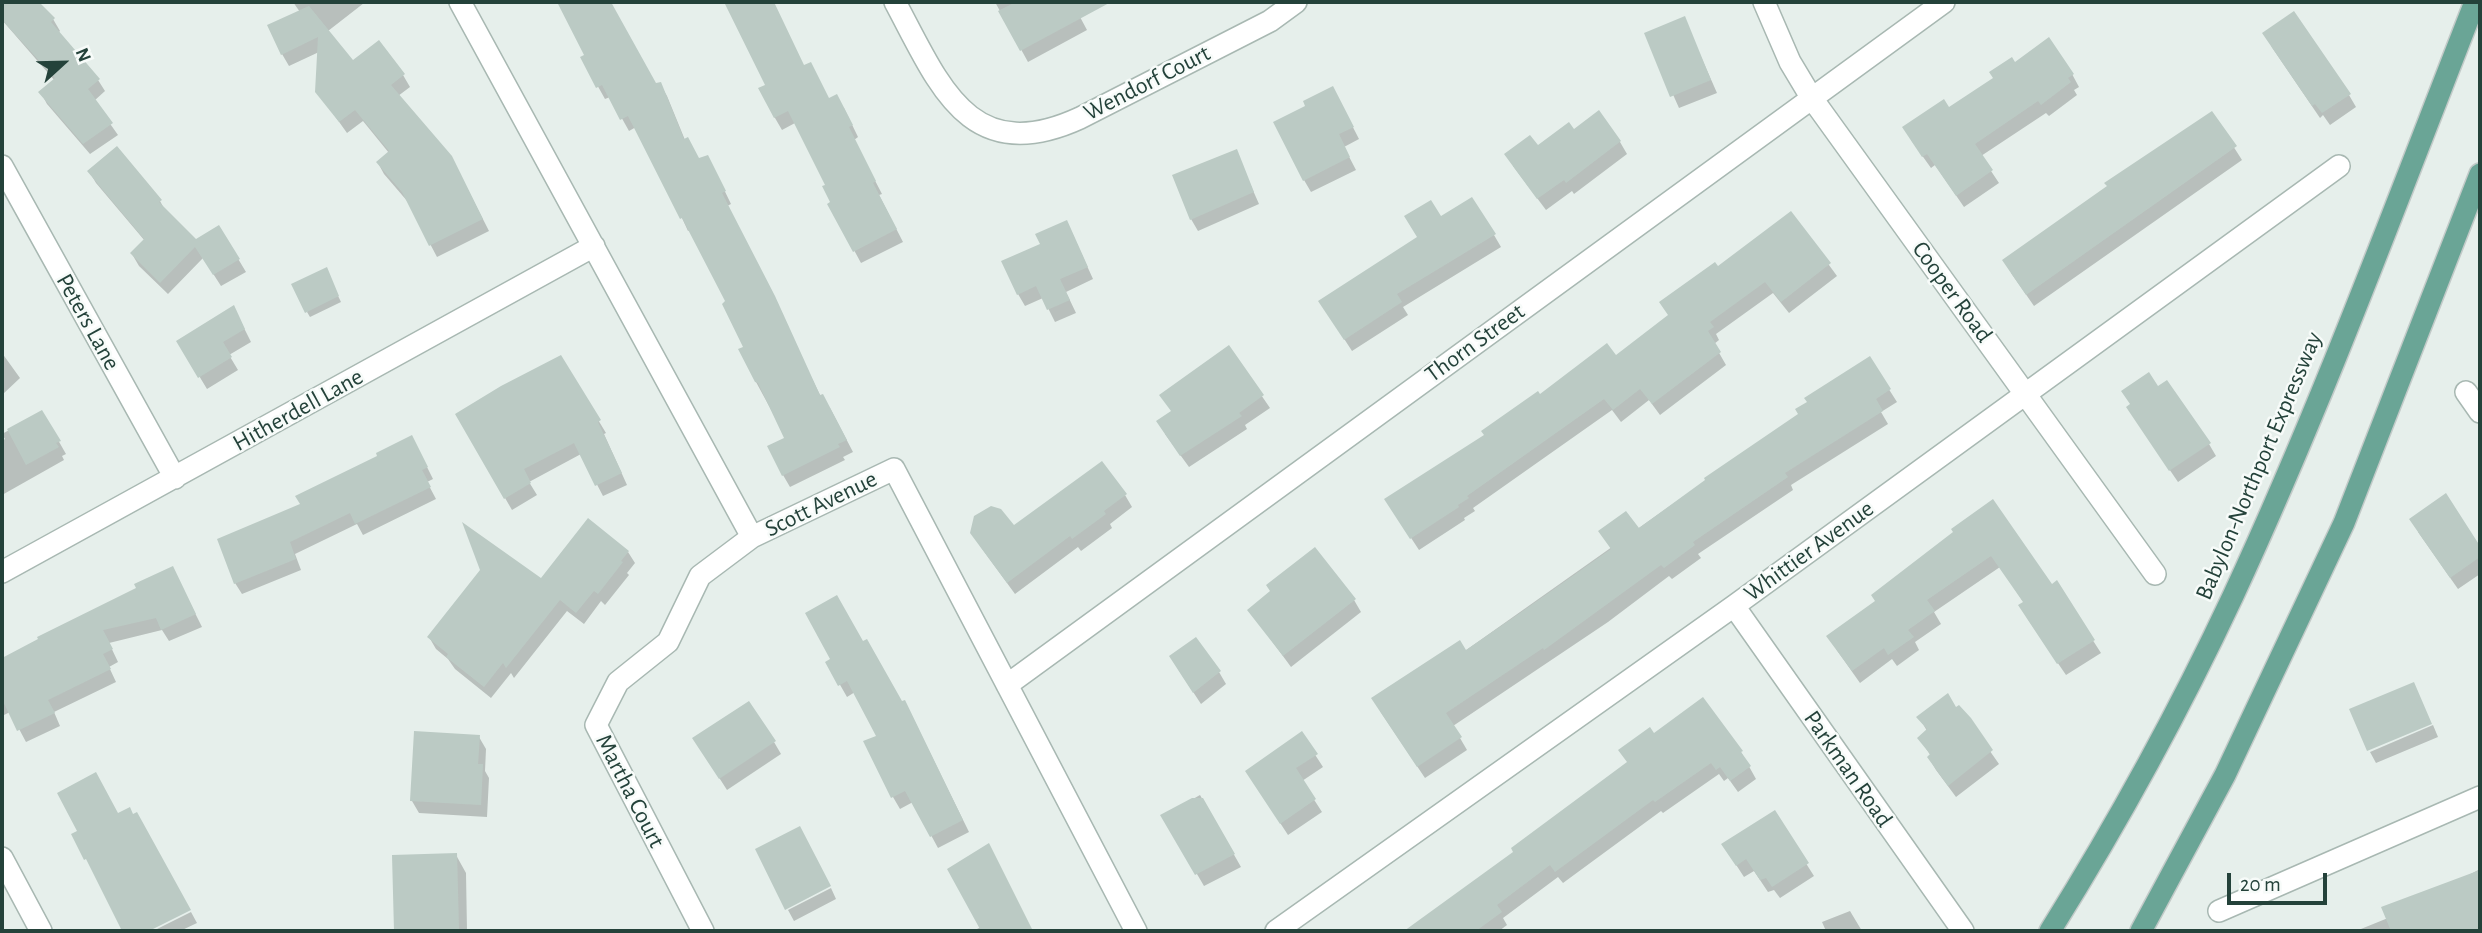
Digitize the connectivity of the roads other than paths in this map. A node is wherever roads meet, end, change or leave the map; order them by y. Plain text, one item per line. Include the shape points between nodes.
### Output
1 (460, 2) edge
2 (895, 2) edge
3 (1296, 2) edge
4 (1763, 2) edge
5 (1944, 2) edge
6 (2474, 2) edge
7 (1811, 97) junction
8 (2, 166) edge
9 (2339, 166) dead end
10 (2480, 174) edge
11 (594, 246) junction
12 (2466, 392) dead end
13 (2025, 394) junction
14 (2480, 412) edge
15 (175, 478) junction
16 (752, 537) junction
17 (2, 572) edge
18 (2155, 574) dead end
19 (1734, 606) junction
20 (1007, 685) junction
21 (2480, 797) edge
22 (2, 858) edge
23 (2219, 911) dead end
24 (41, 931) edge
25 (703, 931) edge
26 (1136, 931) edge
27 (1276, 931) edge
28 (1963, 931) edge
29 (2050, 931) edge
30 (2141, 931) edge

1 - 11 street, Scott Avenue
2 - 3 street, Wendorf Court via 950,99 990,128 1034,133 1064,125 1270,20
4 - 7 street, Cooper Road
5 - 7 street, Thorn Street
6 - 29 main road, Babylon-Northport Expressway via 2320,396 2232,597 2147,765
7 - 13 street, Cooper Road
7 - 20 street, Thorn Street
8 - 15 street, Peters Lane
9 - 13 street, Whittier Avenue
10 - 30 main road via 2344,523 2225,775
11 - 15 street, Hitherdell Lane
11 - 16 street, Scott Avenue
12 - 14 street
13 - 18 street, Cooper Road
13 - 19 street, Whittier Avenue
15 - 17 street, Hitherdell Lane
16 - 20 street, Scott Avenue via 894,469
16 - 25 street, Martha Court via 700,576 668,642 618,682 596,725
19 - 27 street, Whittier Avenue
19 - 28 street, Parkman Road
20 - 26 street, Scott Avenue
21 - 23 street
22 - 24 street

